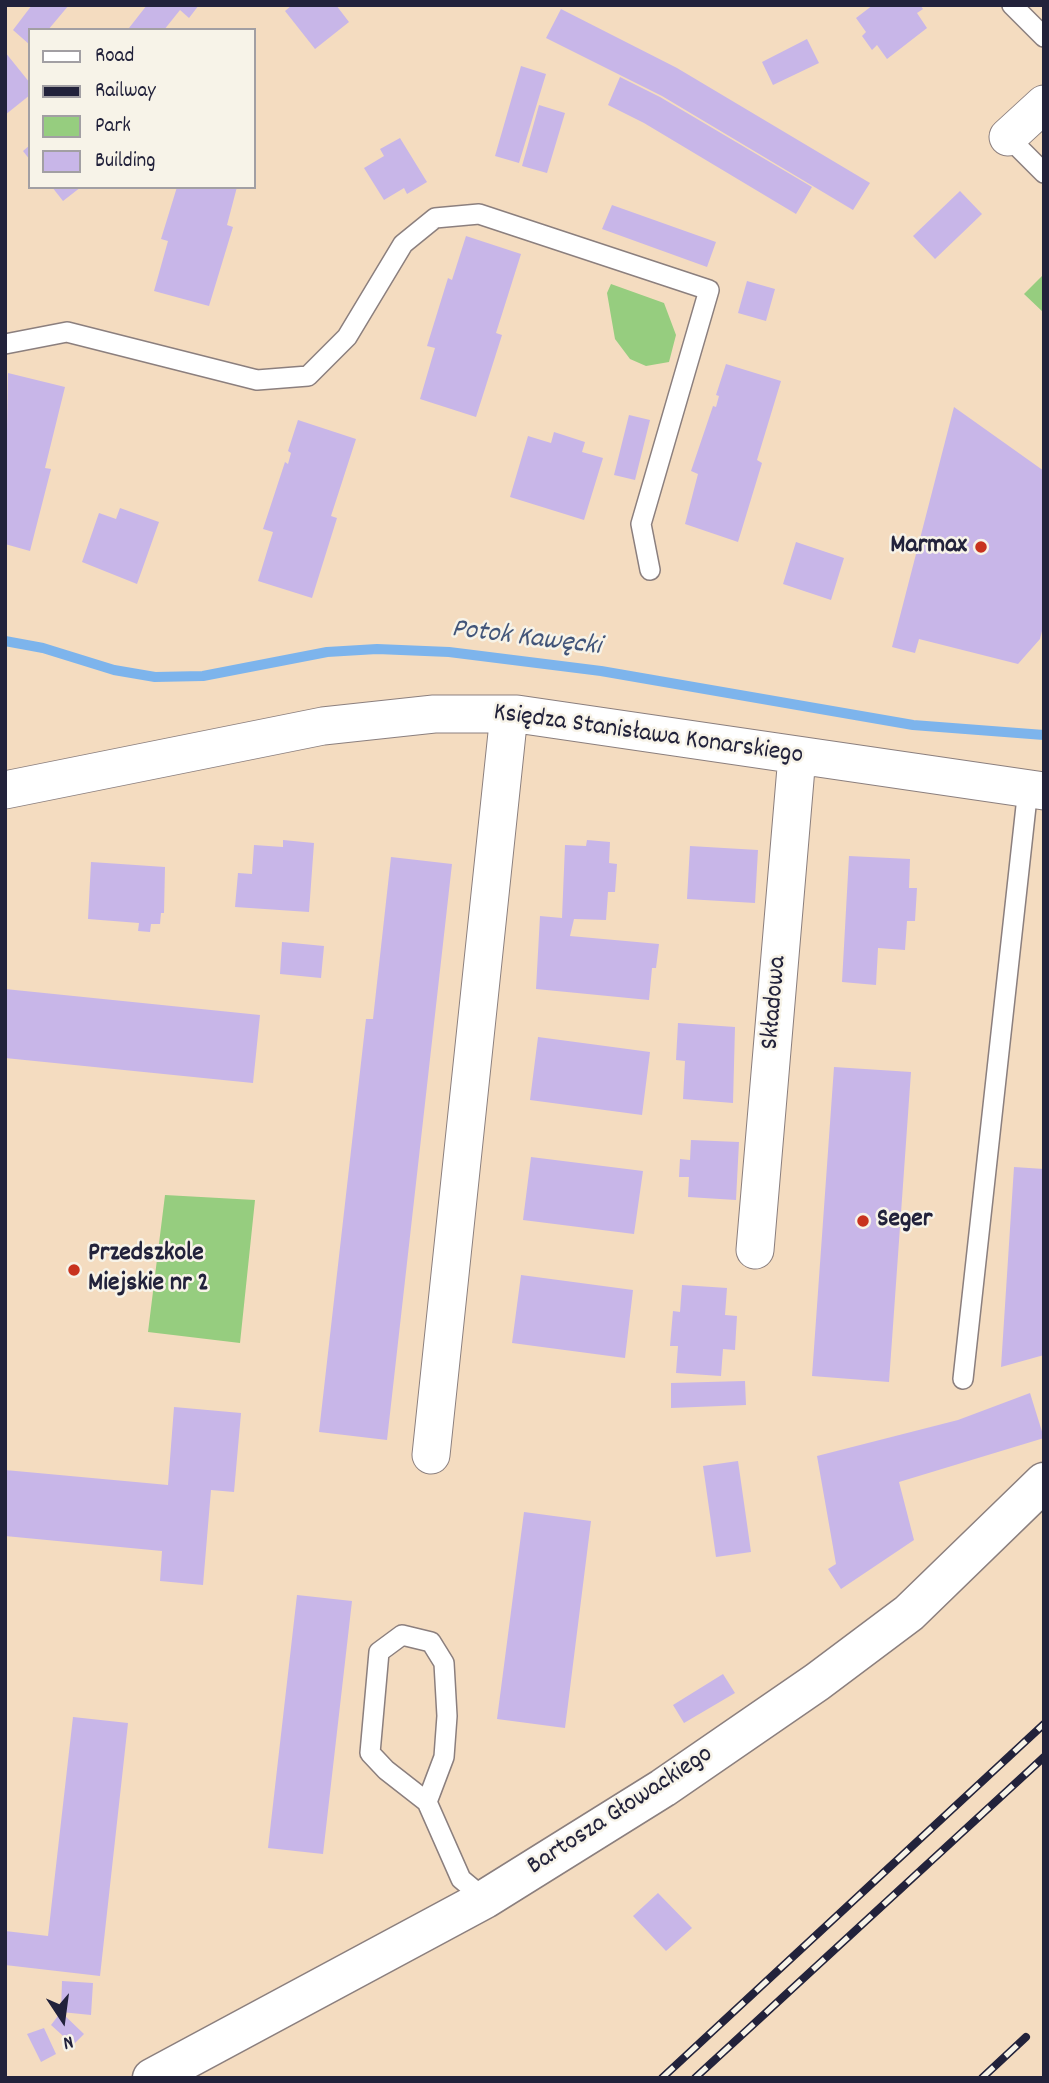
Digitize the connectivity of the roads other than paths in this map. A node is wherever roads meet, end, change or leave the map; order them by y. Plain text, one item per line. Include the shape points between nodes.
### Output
1 (1012, 5) edge
2 (1044, 37) edge
3 (1044, 104) edge
4 (1009, 138) joint
5 (1044, 173) edge
6 (5, 344) edge
7 (650, 570) dead end
8 (509, 714) junction
9 (797, 756) junction
10 (1036, 789) edge
11 (5, 790) edge
12 (755, 1250) dead end
13 (963, 1379) dead end
14 (431, 1455) dead end
15 (1044, 1482) edge
16 (426, 1802) junction
17 (485, 1899) junction
18 (152, 2078) edge

1 - 2 lane
3 - 4 street
4 - 5 lane
6 - 7 lane via 67,332 257,380 308,376 347,337 403,244 435,218 470,215 709,290 641,524
8 - 9 street, Księdza Stanisława Konarskiego
8 - 11 street, Księdza Stanisława Konarskiego via 358,720
8 - 14 street
9 - 10 street, Księdza Stanisława Konarskiego
9 - 12 street, Składowa
10 - 13 lane
15 - 17 street, Bartosza Głowackiego via 909,1613 817,1682 663,1788
16 - 16 lane via 370,1754 379,1652 402,1635 431,1642 444,1663 444,1757
16 - 17 lane via 461,1879
17 - 18 street, Bartosza Głowackiego

